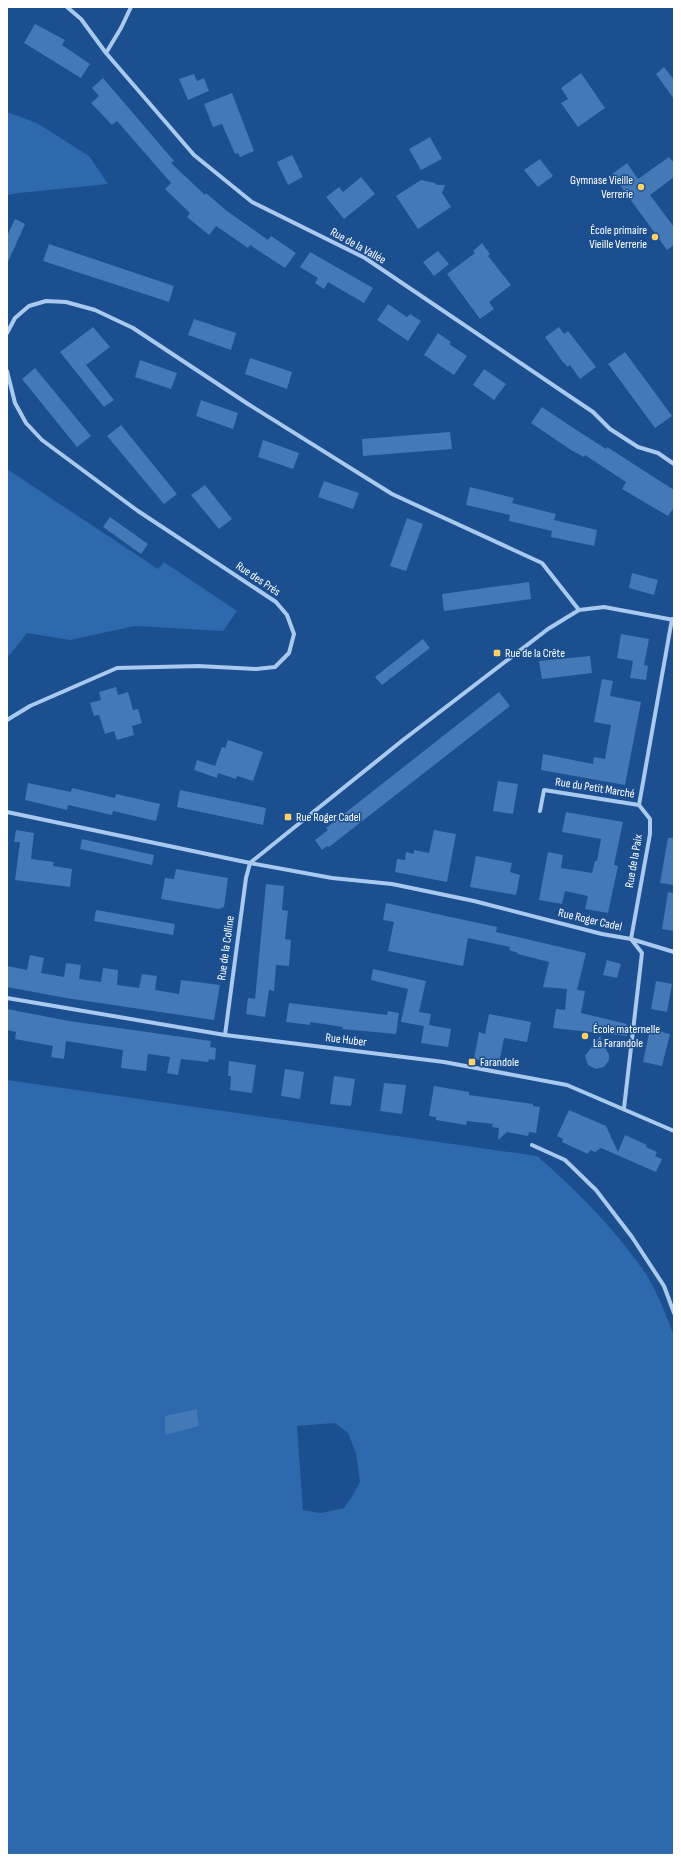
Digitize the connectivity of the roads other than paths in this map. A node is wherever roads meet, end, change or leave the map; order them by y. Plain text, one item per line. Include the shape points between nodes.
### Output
1 (67, 7) edge
2 (131, 7) edge
3 (106, 52) junction
4 (7, 334) edge
5 (7, 371) edge
6 (674, 464) edge
7 (579, 610) junction
8 (673, 620) edge
9 (7, 720) edge
10 (639, 806) junction
11 (540, 811) dead end
12 (7, 812) edge
13 (250, 863) junction
14 (631, 939) junction
15 (674, 952) edge
16 (7, 998) edge
17 (225, 1035) junction
18 (624, 1108) junction
19 (674, 1131) edge
20 (532, 1145) dead end
21 (674, 1313) edge

1 - 3 street, Rue de la Vallée via 81,19
2 - 3 street
3 - 6 street, Rue de la Vallée via 194,155 252,202 365,258 593,412 610,429 638,447 658,453
4 - 7 street via 15,318 29,306 46,301 66,302 101,313 133,328 392,494 542,563
5 - 9 street, Rue des Prés via 19,410 26,423 42,440 138,511 276,602 287,615 294,634 288,653 275,667 256,670 198,666 117,668 30,706
7 - 8 street via 604,607
7 - 13 street via 548,628
8 - 10 street
10 - 11 street, Rue du Petit Marché via 544,790
10 - 14 street, Rue de la Paix via 650,819 650,834
12 - 13 street, Rue Roger Cadel
13 - 14 street, Rue Roger Cadel via 332,878 392,884
13 - 17 street, Rue de la Colline
14 - 15 street, Rue Roger Cadel
14 - 18 street via 642,953
16 - 17 street, Rue Huber
17 - 18 street, Rue Huber via 444,1062 568,1085
18 - 19 street, Rue Huber
20 - 21 street via 565,1160 596,1190 632,1237 664,1286

